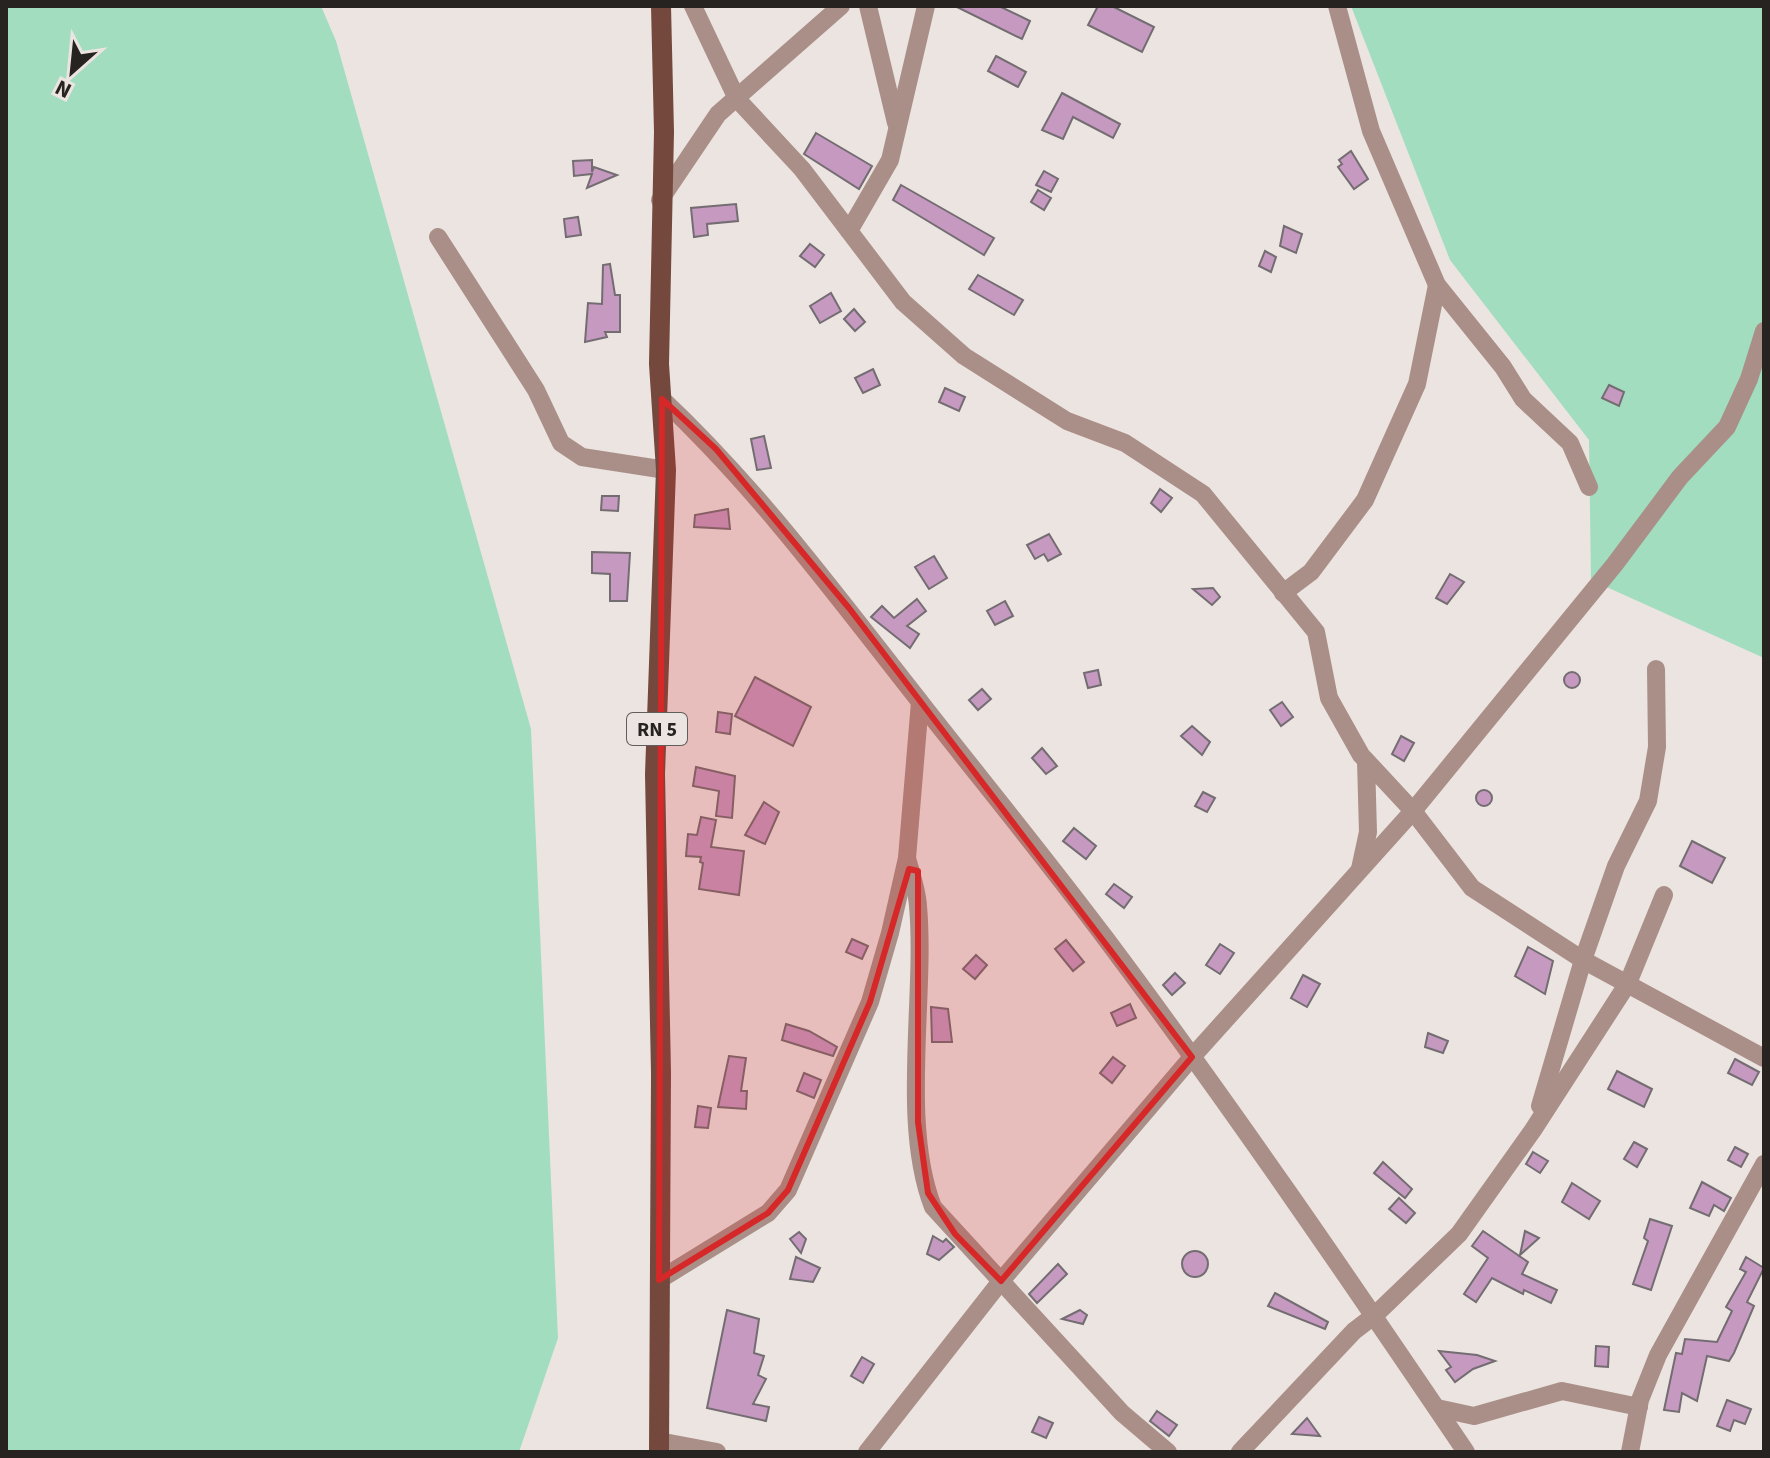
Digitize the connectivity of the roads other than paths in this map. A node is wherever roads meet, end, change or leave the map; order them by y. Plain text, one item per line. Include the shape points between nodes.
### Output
1 (661, 6) edge
2 (693, 6) edge
3 (841, 6) edge
4 (868, 6) edge
5 (926, 6) edge
6 (1337, 6) edge
7 (737, 99) junction
8 (897, 126) junction
9 (660, 200) junction
10 (849, 231) junction
11 (438, 237) dead end
12 (1437, 285) junction
13 (1764, 331) edge
14 (662, 399) junction
15 (666, 470) junction
16 (1589, 487) dead end
17 (1283, 593) junction
18 (1656, 669) dead end
19 (920, 702) junction
20 (1366, 761) junction
21 (1413, 811) junction
22 (907, 858) junction
23 (1359, 871) junction
24 (1664, 895) dead end
25 (1583, 960) junction
26 (1628, 983) junction
27 (1192, 1057) junction
28 (1764, 1058) edge
29 (1533, 1130) junction
30 (1764, 1164) edge
31 (659, 1280) junction
32 (1001, 1281) junction
33 (1375, 1315) junction
34 (1639, 1407) junction
35 (1437, 1408) junction
36 (659, 1446) edge
37 (717, 1452) edge
38 (867, 1452) edge
39 (1168, 1452) edge
40 (1240, 1452) edge
41 (1466, 1452) edge
42 (1630, 1452) edge

1 - 9 main road, RN 5
2 - 7 street
3 - 7 street
4 - 8 street
5 - 8 street
6 - 12 street via 1371,131
7 - 9 street via 718,114
7 - 10 street via 802,169
8 - 10 street via 890,160
9 - 14 main road, RN 5
10 - 17 street via 903,302 964,356 1067,421 1125,443 1203,494
11 - 15 street via 536,390 561,443 582,457
12 - 16 street via 1523,399 1570,443
12 - 17 street via 1417,384 1365,500 1311,572
13 - 21 street via 1727,427 1680,477
14 - 15 main road, RN 5
14 - 19 street via 716,449
15 - 31 main road, RN 5 via 655,774
17 - 20 street via 1316,632 1329,698
18 - 25 street via 1657,747 1648,801 1616,866
19 - 22 street
19 - 27 street via 1020,825
20 - 21 street
20 - 23 street via 1368,832
21 - 23 street
21 - 25 street via 1472,888
22 - 31 street via 870,1002 788,1190 768,1213
22 - 32 street via 918,904 918,1122 928,1193 955,1234
23 - 27 street
24 - 26 street
25 - 26 street
25 - 29 street
26 - 28 street
26 - 29 street
27 - 32 street
27 - 33 street
29 - 33 street via 1459,1234
30 - 34 street via 1658,1355
31 - 36 main road, RN 5
32 - 38 street
32 - 39 street via 1122,1413
33 - 35 street
33 - 40 street
34 - 35 street via 1562,1391 1474,1416
34 - 42 street
35 - 41 street
36 - 37 street

